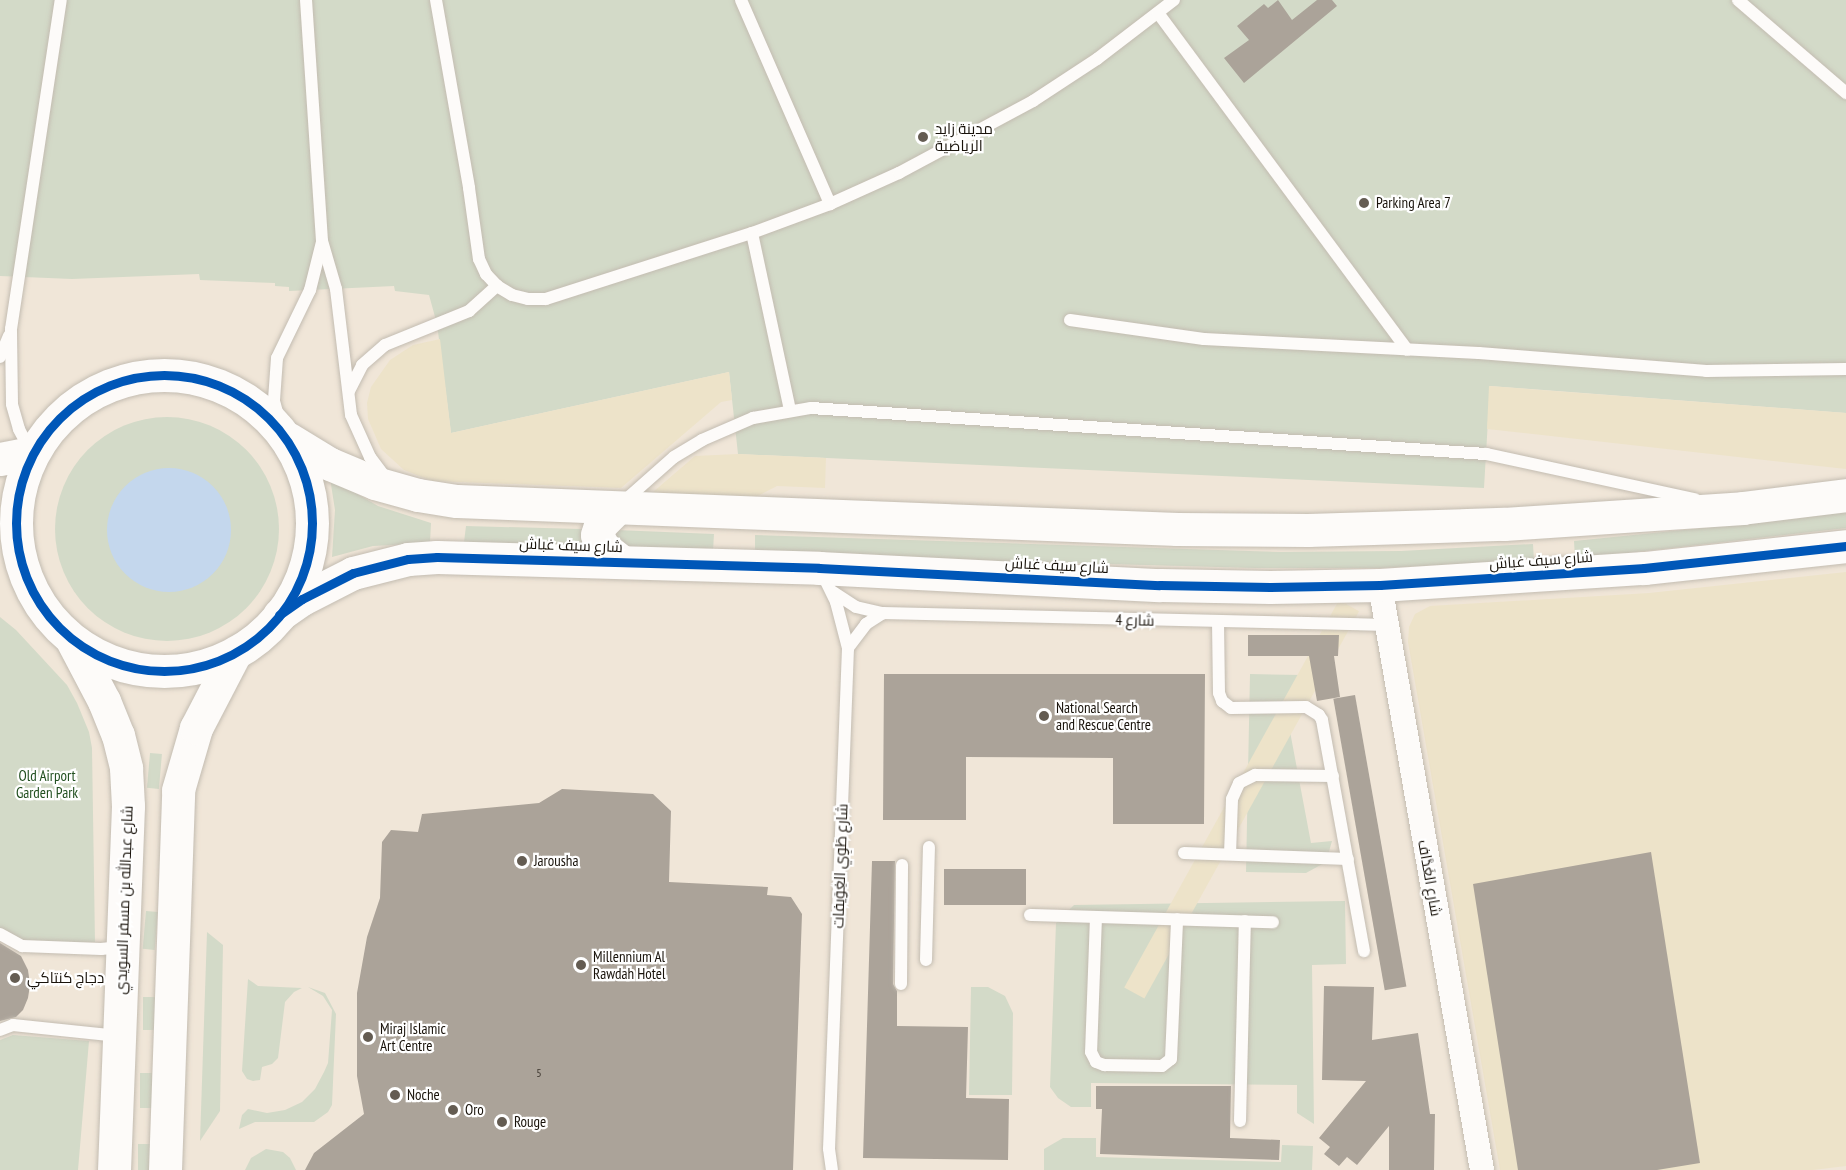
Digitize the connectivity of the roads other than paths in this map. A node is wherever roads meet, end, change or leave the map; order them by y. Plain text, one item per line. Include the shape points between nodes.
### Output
1 (61, 0) edge
2 (306, 0) edge
3 (436, 0) edge
4 (741, 0) edge
5 (1174, 0) edge
6 (1738, 0) edge
7 (1158, 13) junction
8 (1846, 93) edge
9 (830, 204) junction
10 (752, 233) junction
11 (322, 241) junction
12 (497, 286) junction
13 (1070, 320) dead end
14 (11, 329) junction
15 (1407, 350) junction
16 (0, 357) edge
17 (1846, 369) edge
18 (348, 392) junction
19 (790, 410) junction
20 (285, 433) junction
21 (32, 453) junction
22 (0, 459) edge
23 (400, 491) junction
24 (1846, 495) edge
25 (617, 508) junction
26 (1742, 508) junction
27 (1846, 546) edge
28 (622, 562) junction
29 (0, 577) edge
30 (826, 580) junction
31 (1380, 585) junction
32 (40, 607) junction
33 (883, 613) junction
34 (279, 615) junction
35 (1218, 622) junction
36 (1387, 626) junction
37 (73, 642) junction
38 (848, 648) junction
39 (235, 653) junction
40 (1333, 776) junction
41 (929, 847) dead end
42 (1184, 853) dead end
43 (1230, 855) junction
44 (1348, 860) junction
45 (902, 865) dead end
46 (1030, 915) dead end
47 (1096, 916) junction
48 (1177, 919) junction
49 (1245, 921) junction
50 (1273, 922) dead end
51 (0, 934) edge
52 (122, 947) junction
53 (1365, 951) dead end
54 (926, 960) dead end
55 (901, 984) dead end
56 (0, 1030) edge
57 (120, 1037) junction
58 (1240, 1121) dead end
59 (114, 1170) edge
60 (165, 1170) edge
61 (832, 1170) edge
62 (1482, 1170) edge

1 - 14 lane
2 - 11 lane
3 - 12 lane via 479,259
4 - 9 lane
5 - 7 lane
6 - 8 lane
7 - 9 lane via 1033,101 957,144
7 - 15 lane
9 - 10 lane
10 - 12 lane via 546,299 512,295
10 - 19 lane
11 - 18 lane via 336,289
11 - 20 lane via 310,291 277,358 274,400
12 - 18 lane via 469,311 385,345 362,365
13 - 15 lane via 1204,339
14 - 16 lane
14 - 21 lane via 12,404
15 - 17 lane via 1706,371
18 - 23 lane via 351,415 370,457
19 - 25 lane via 753,418 702,440 674,457
19 - 26 lane via 831,408 1486,454
20 - 21 street via 240,394 215,383 181,376 137,377 87,396 46,431
20 - 23 street via 330,464
20 - 34 street via 301,463 312,515 305,568
21 - 22 street
21 - 32 street via 21,486 17,536 21,561
23 - 25 street via 457,501
24 - 26 street
25 - 26 street via 1243,530 1449,527
25 - 28 street via 600,525 597,536 603,547
27 - 31 street, شارع سيف غباش via 1644,568
28 - 30 street, شارع سيف غباش
28 - 34 street, شارع سيف غباش via 437,556 408,559 362,570 327,585
29 - 32 street
30 - 31 street, شارع سيف غباش
30 - 33 lane, شارع 4 via 856,607
30 - 38 lane, شارع طَوِي الغِوَيفات
31 - 36 street, شارع الغَدَّاف
32 - 37 street
33 - 35 lane, شارع 4
33 - 38 lane via 866,624
34 - 39 street
35 - 36 lane, شارع 4
35 - 40 lane via 1222,701 1232,708 1313,710 1324,726
36 - 62 street, شارع الغَدَّاف
37 - 39 street via 116,664 164,672 189,670
37 - 52 street, شارع عبدالله بن مسفر السويدي via 108,709 126,768 129,806
38 - 61 lane, شارع طَوِي الغِوَيفات
39 - 60 street via 196,728 178,790
40 - 43 lane via 1255,775 1239,783 1233,799
40 - 44 lane
41 - 54 lane
42 - 43 lane
43 - 44 lane
44 - 53 lane
45 - 55 lane
46 - 47 lane
47 - 48 lane
47 - 48 lane via 1090,1052 1096,1062 1104,1065 1162,1066 1171,1059
48 - 49 lane
49 - 50 lane
49 - 58 lane
51 - 52 lane via 22,946
52 - 57 street, شارع عبدالله بن مسفر السويدي
56 - 57 lane via 13,1026
57 - 59 street, شارع عبدالله بن مسفر السويدي

